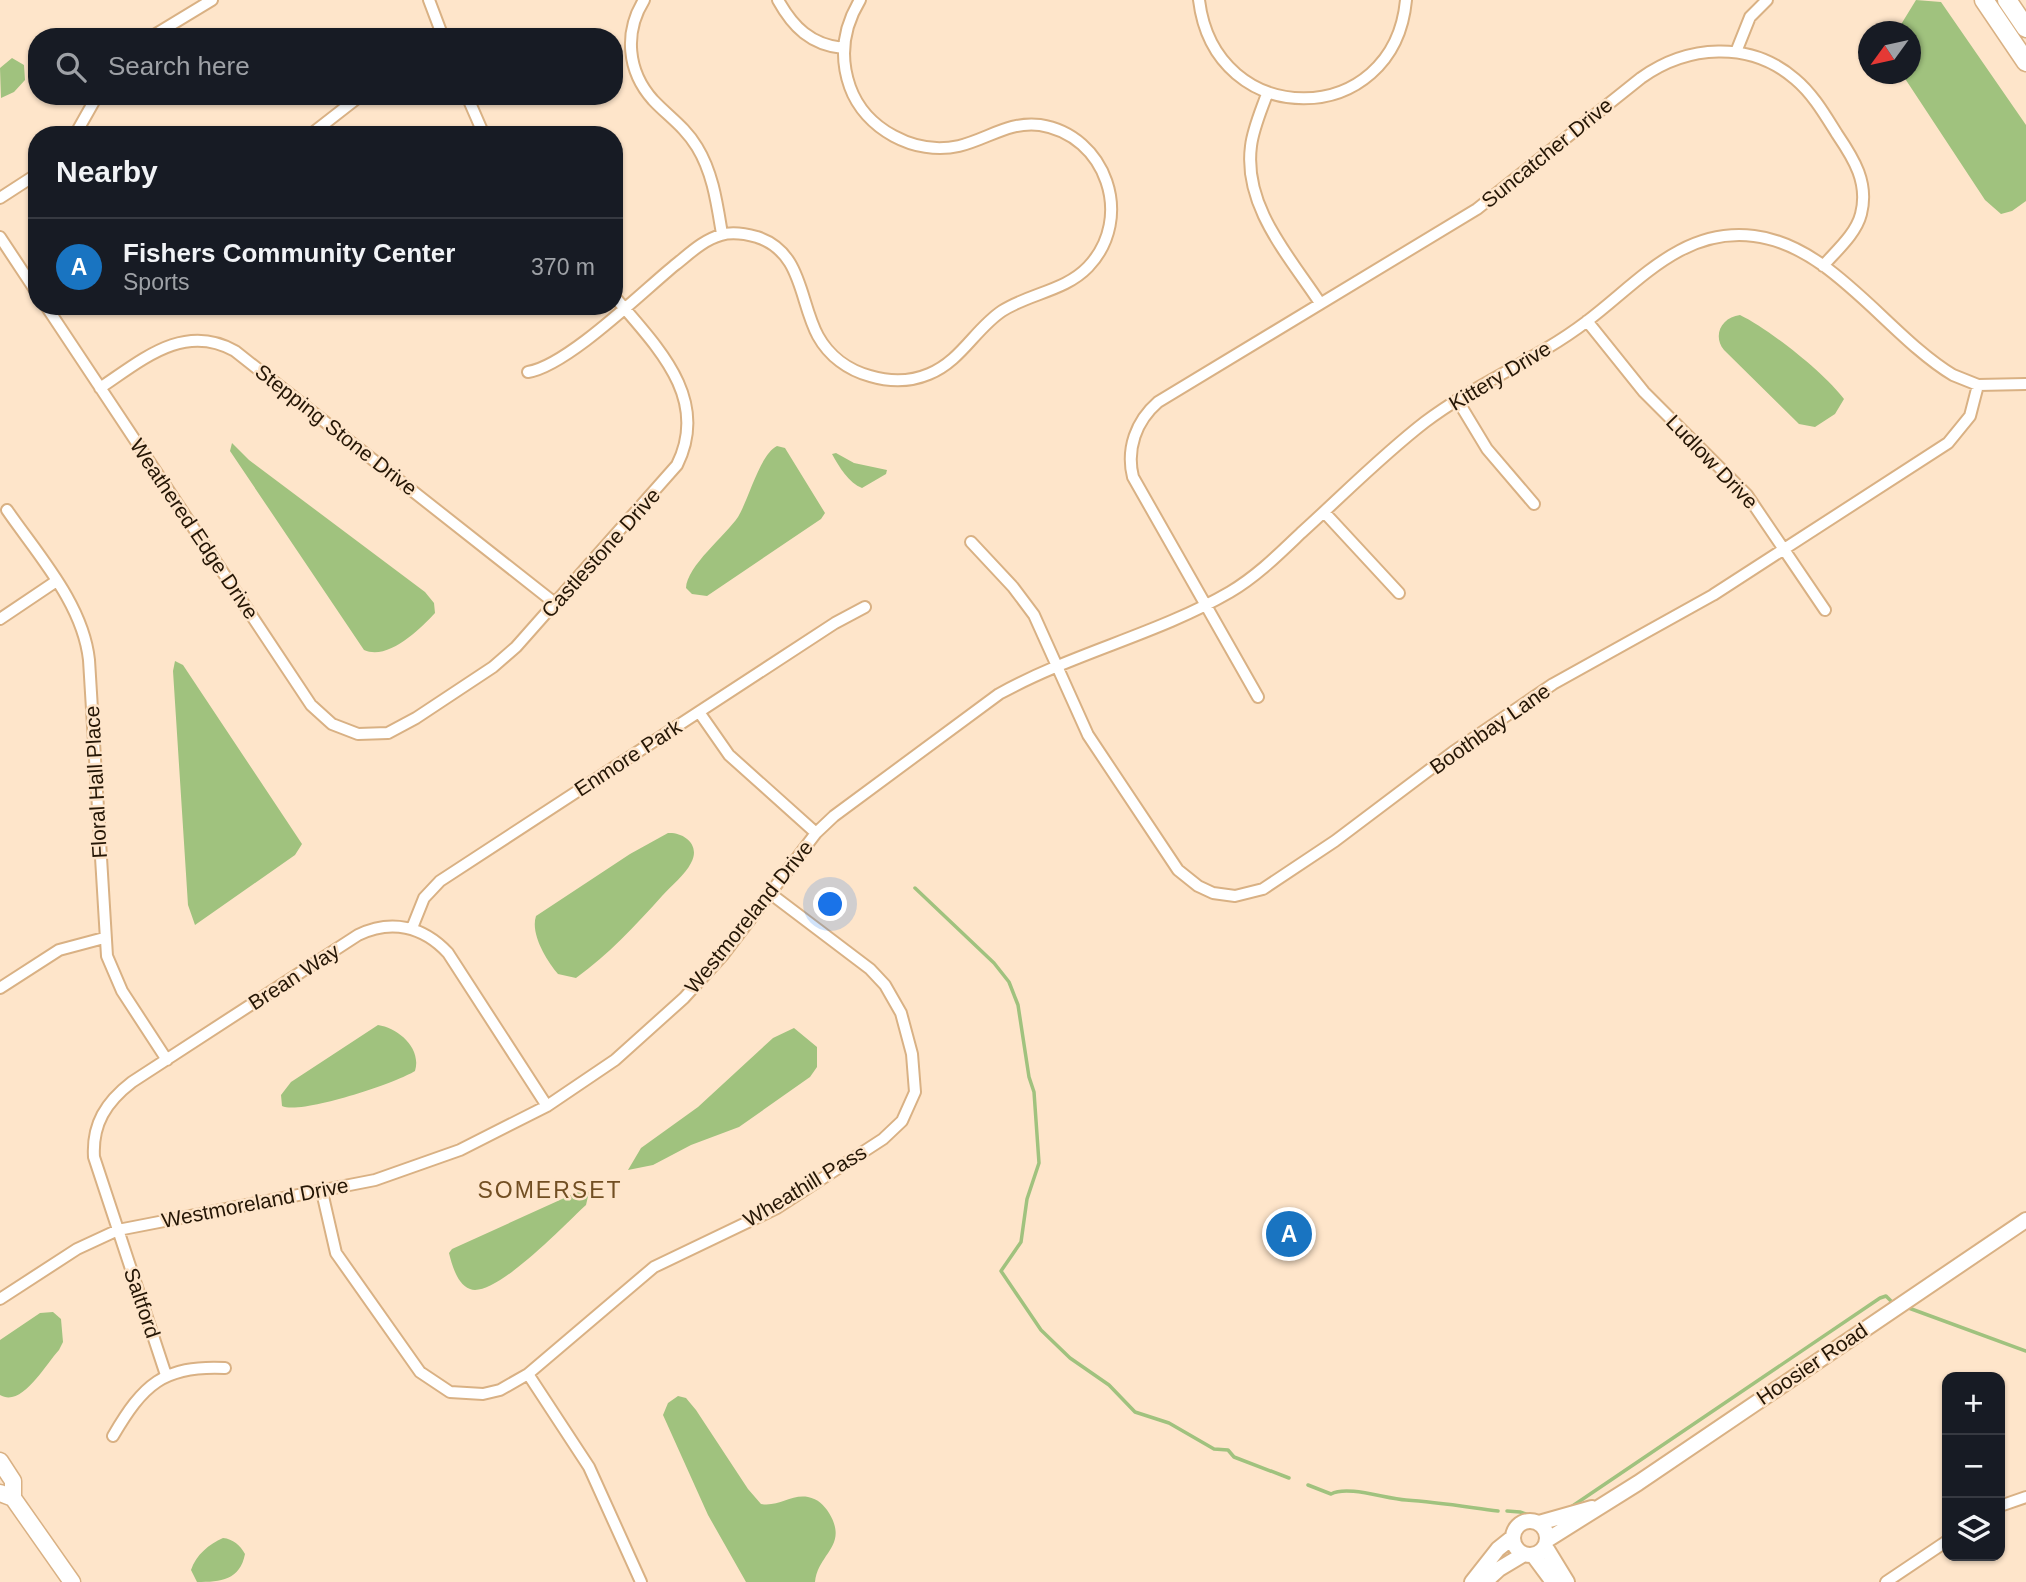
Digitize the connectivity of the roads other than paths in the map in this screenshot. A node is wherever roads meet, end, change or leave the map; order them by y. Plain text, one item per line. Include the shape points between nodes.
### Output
1 (212, 0) edge
2 (429, 0) edge
3 (644, 0) edge
4 (778, 0) edge
5 (860, 0) edge
6 (1199, 0) edge
7 (1406, 0) edge
8 (1767, 0) edge
9 (1984, 0) edge
10 (2007, 0) edge
11 (166, 28) edge
12 (440, 28) edge
13 (2026, 28) edge
14 (843, 48) junction
15 (1736, 52) junction
16 (2026, 62) edge
17 (1267, 94) junction
18 (92, 105) edge
19 (348, 105) edge
20 (471, 105) edge
21 (80, 126) edge
22 (322, 126) edge
23 (480, 126) edge
24 (28, 180) edge
25 (0, 198) edge
26 (722, 234) junction
27 (0, 237) edge
28 (1823, 266) junction
29 (28, 279) edge
30 (1320, 303) junction
31 (624, 307) joint
32 (52, 315) edge
33 (614, 315) edge
34 (1587, 321) junction
35 (528, 372) dead end
36 (2026, 384) edge
37 (1979, 385) junction
38 (100, 388) junction
39 (1458, 401) junction
40 (1534, 505) dead end
41 (7, 510) dead end
42 (1324, 512) junction
43 (971, 542) dead end
44 (1784, 548) junction
45 (55, 582) junction
46 (1399, 593) dead end
47 (556, 604) junction
48 (1205, 605) junction
49 (865, 607) dead end
50 (1825, 610) dead end
51 (0, 619) edge
52 (1058, 667) junction
53 (1258, 697) dead end
54 (983, 704) joint
55 (699, 712) junction
56 (358, 734) joint
57 (816, 834) junction
58 (771, 894) junction
59 (412, 928) junction
60 (104, 938) junction
61 (0, 988) edge
62 (166, 1060) junction
63 (548, 1106) junction
64 (321, 1192) junction
65 (2026, 1220) edge
66 (118, 1230) junction
67 (1, 1297) edge
68 (225, 1368) dead end
69 (528, 1374) junction
70 (166, 1375) junction
71 (113, 1436) dead end
72 (0, 1461) edge
73 (6, 1496) edge
74 (2026, 1497) edge
75 (2005, 1504) edge
76 (1596, 1508) junction
77 (1539, 1523) junction
78 (1513, 1537) junction
79 (1942, 1544) edge
80 (1537, 1549) junction
81 (72, 1582) edge
82 (641, 1582) edge
83 (1472, 1582) edge
84 (1485, 1582) edge
85 (1553, 1582) edge
86 (1567, 1582) edge
87 (1886, 1582) edge

1 - 11 street
2 - 12 street
3 - 26 street via 630,42 635,71 650,97 698,149 711,180
4 - 14 street via 804,34 825,46
5 - 14 street via 848,23
6 - 17 street via 1216,54 1245,82
7 - 17 street via 1395,43 1355,85 1312,98
8 - 15 street via 1750,17
9 - 16 main road
10 - 13 main road
14 - 26 street via 857,102 877,125 898,138 923,146 949,147 1028,124 1054,129 1078,142 1096,160 1110,191 1110,225 1096,257 1066,283 998,313 938,370 918,378 891,380 861,374 831,353 814,326 796,272 773,245 750,235
15 - 28 street, Suncatcher Drive via 1776,65 1802,86 1859,171 1863,194 1859,219
15 - 30 street, Suncatcher Drive via 1693,53 1657,67 1486,203
17 - 30 street via 1251,144 1254,193 1266,221
18 - 21 street
19 - 22 street
20 - 23 street
24 - 25 street
26 - 31 street via 693,250
27 - 29 street
28 - 34 street, Kittery Drive via 1770,239 1711,237 1668,256
28 - 37 street, Kittery Drive via 1944,369
30 - 48 street, Suncatcher Drive via 1158,402 1141,421 1133,440 1133,477
31 - 47 street, Castlestone Drive via 679,379 688,409 688,436 666,481
32 - 38 street, Weathered Edge Drive
33 - 35 street via 559,360
34 - 39 street, Kittery Drive
34 - 44 street, Ludlow Drive via 1644,392 1747,495
36 - 37 street, Kittery Drive
37 - 44 street, Boothbay Lane via 1970,416 1948,443
38 - 47 street, Stepping Stone Drive via 174,342 201,339 228,346
38 - 56 street, Weathered Edge Drive via 311,705 332,724
39 - 40 street via 1487,449
39 - 42 street, Kittery Drive via 1407,437
41 - 45 street, Floral Hall Place
42 - 46 street
42 - 48 street, Kittery Drive via 1257,573
43 - 52 street, Boothbay Lane via 1024,601
44 - 50 street, Ludlow Drive
44 - 52 street, Boothbay Lane via 1713,595 1553,684 1335,841 1272,884 1245,895 1213,893 1178,870 1088,735
45 - 51 street
45 - 60 street, Floral Hall Place via 80,621 88,650
47 - 56 street, Castlestone Drive via 504,658 416,718 388,733
48 - 52 street, Kittery Drive
48 - 53 street
49 - 55 street, Enmore Park
52 - 54 street, Kittery Drive
54 - 57 street, Westmoreland Drive via 844,807
55 - 57 street via 729,755
55 - 59 street, Enmore Park via 440,881 424,898
57 - 58 street, Westmoreland Drive
58 - 63 street, Westmoreland Drive via 710,971 670,1011 615,1060
58 - 69 street, Wheathill Pass via 863,963 892,996 908,1033 914,1064 909,1110 888,1136 786,1203 649,1271
59 - 62 street, Brean Way via 380,927 358,935
59 - 63 street via 434,939 448,953
60 - 61 street via 59,950
60 - 62 street, Floral Hall Place via 117,984
62 - 66 street, Brean Way via 115,1096 96,1129 94,1157
63 - 64 street, Westmoreland Drive via 448,1154 374,1180
64 - 66 street, Westmoreland Drive
64 - 69 street, Wheathill Pass via 332,1245 420,1371 437,1385 460,1394 491,1392
65 - 76 street, Hoosier Road
66 - 67 street, Westmoreland Drive via 77,1249
66 - 70 street, Saltford
68 - 70 street via 195,1368
69 - 82 street via 589,1466
70 - 71 street via 136,1399
72 - 73 main road via 13,1481
73 - 81 main road
74 - 75 street
76 - 77 street, Hoosier Road
76 - 80 street, Hoosier Road
77 - 78 street via 1522,1522
77 - 80 street via 1546,1532
78 - 80 street via 1517,1550
78 - 83 street
79 - 87 street
80 - 84 street, Hoosier Road
80 - 85 street
80 - 86 street

